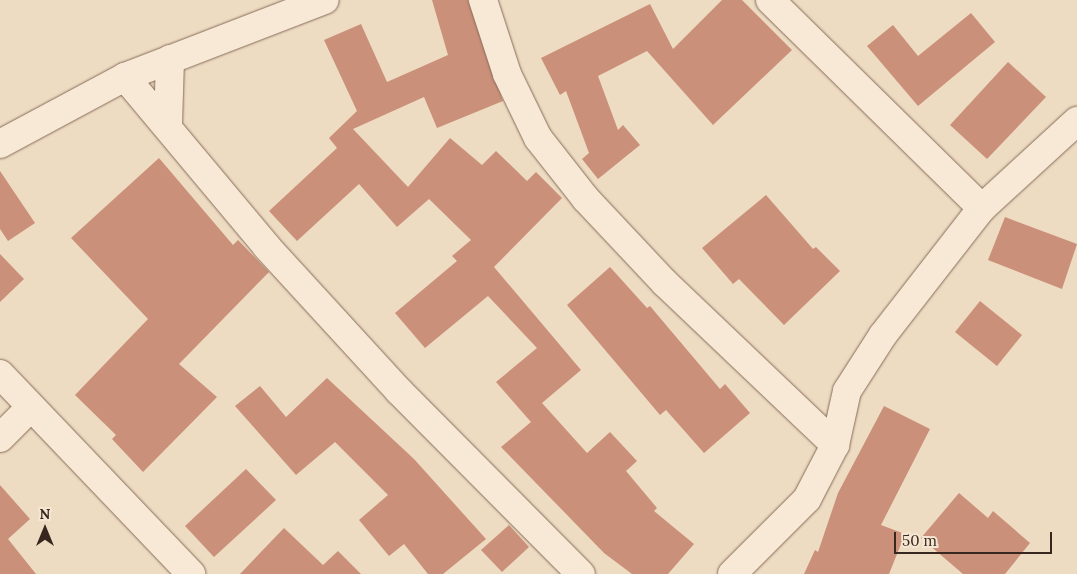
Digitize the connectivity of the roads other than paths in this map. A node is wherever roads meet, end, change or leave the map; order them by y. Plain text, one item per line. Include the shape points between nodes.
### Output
1 (325, 0) edge
2 (483, 0) edge
3 (770, 0) edge
4 (170, 59) junction
5 (125, 77) junction
6 (1077, 120) edge
7 (168, 124) junction
8 (0, 144) edge
9 (982, 208) junction
10 (0, 374) edge
11 (29, 409) junction
12 (0, 438) edge
13 (834, 445) junction
14 (190, 574) edge
15 (581, 574) edge
16 (732, 574) edge

1 - 4 street
2 - 13 street via 523,114 544,146 586,199 665,283
3 - 9 street
4 - 5 street
4 - 7 street
5 - 7 street
5 - 8 street
6 - 9 street
7 - 15 street via 267,246 380,369
9 - 13 street via 884,335 847,391
10 - 11 street
11 - 12 street
11 - 14 street
13 - 16 street via 807,499

